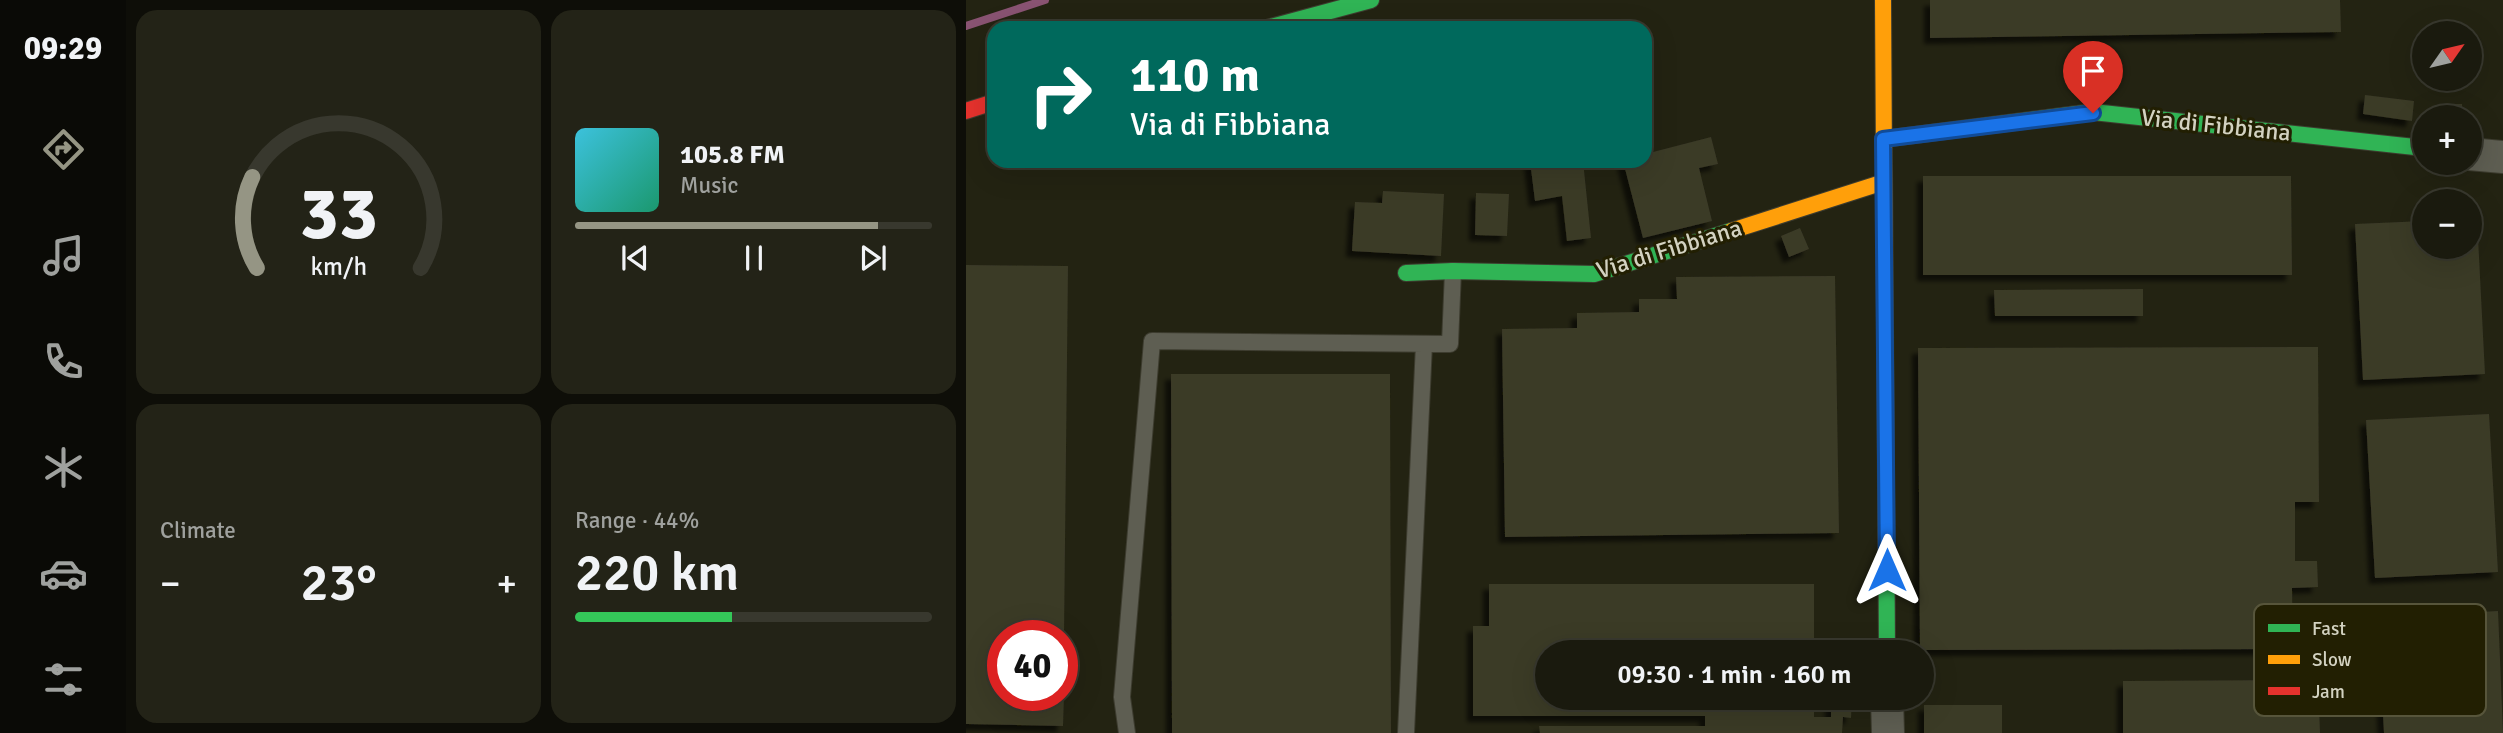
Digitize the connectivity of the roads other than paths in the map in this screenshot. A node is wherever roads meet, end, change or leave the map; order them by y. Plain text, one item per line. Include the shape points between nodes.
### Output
1 (1371, 0) edge
2 (1883, 0) edge
3 (1293, 21) edge
4 (987, 104) edge
5 (966, 111) edge
6 (1883, 139) junction
7 (2412, 148) edge
8 (2482, 155) edge
9 (2503, 157) edge
10 (1884, 182) junction
11 (1453, 271) junction
12 (1406, 273) dead end
13 (1424, 344) junction
14 (1887, 640) edge
15 (1887, 710) edge
16 (1127, 733) edge
17 (1406, 733) edge
18 (1888, 733) edge

1 - 3 street
2 - 6 street
4 - 5 street
6 - 7 street, Via di Fibbiana via 2093,113
6 - 10 street
8 - 9 street
10 - 11 street, Via di Fibbiana via 1594,274
10 - 14 street
11 - 12 street, Via di Fibbiana
11 - 13 lane via 1450,344
13 - 16 lane via 1152,341 1122,697
13 - 17 lane
15 - 18 street

